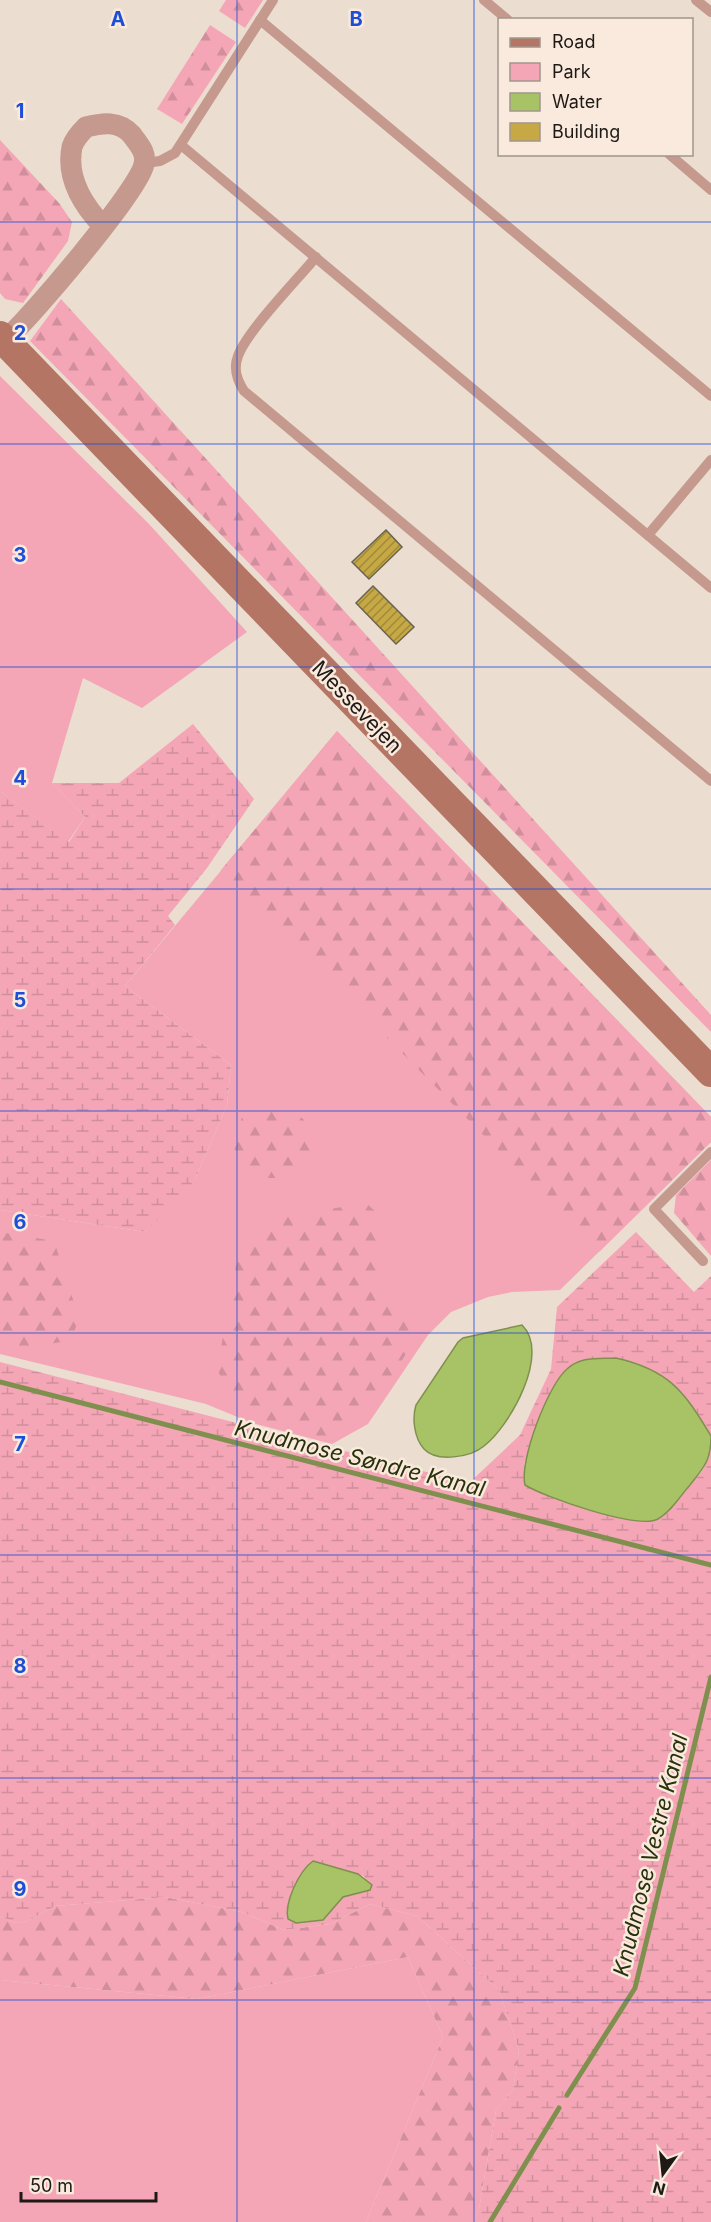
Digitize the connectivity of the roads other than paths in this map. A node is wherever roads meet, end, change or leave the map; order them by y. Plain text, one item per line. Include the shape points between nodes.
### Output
1 (273, 0) edge
2 (484, 0) edge
3 (696, 0) edge
4 (711, 12) edge
5 (506, 18) edge
6 (260, 20) junction
7 (181, 145) junction
8 (671, 156) edge
9 (145, 163) junction
10 (711, 190) edge
11 (103, 226) junction
12 (316, 257) junction
13 (2, 339) edge
14 (711, 396) edge
15 (711, 460) edge
16 (648, 535) junction
17 (711, 588) edge
18 (711, 781) edge
19 (711, 1072) edge
20 (711, 1152) edge
21 (703, 1261) dead end

1 - 6 lane
2 - 5 lane
3 - 4 lane
6 - 7 lane
6 - 14 lane
7 - 9 lane via 168,158
7 - 12 lane
8 - 10 lane
9 - 11 street, Messevejen via 135,184
9 - 11 street via 143,149 129,132 107,122 86,127 72,145 73,174 81,199
11 - 13 street, Messevejen via 15,332
12 - 16 lane
12 - 18 lane via 244,343 235,368 244,391
13 - 19 main road, Messevejen
15 - 16 lane
16 - 17 lane
20 - 21 lane via 654,1209

